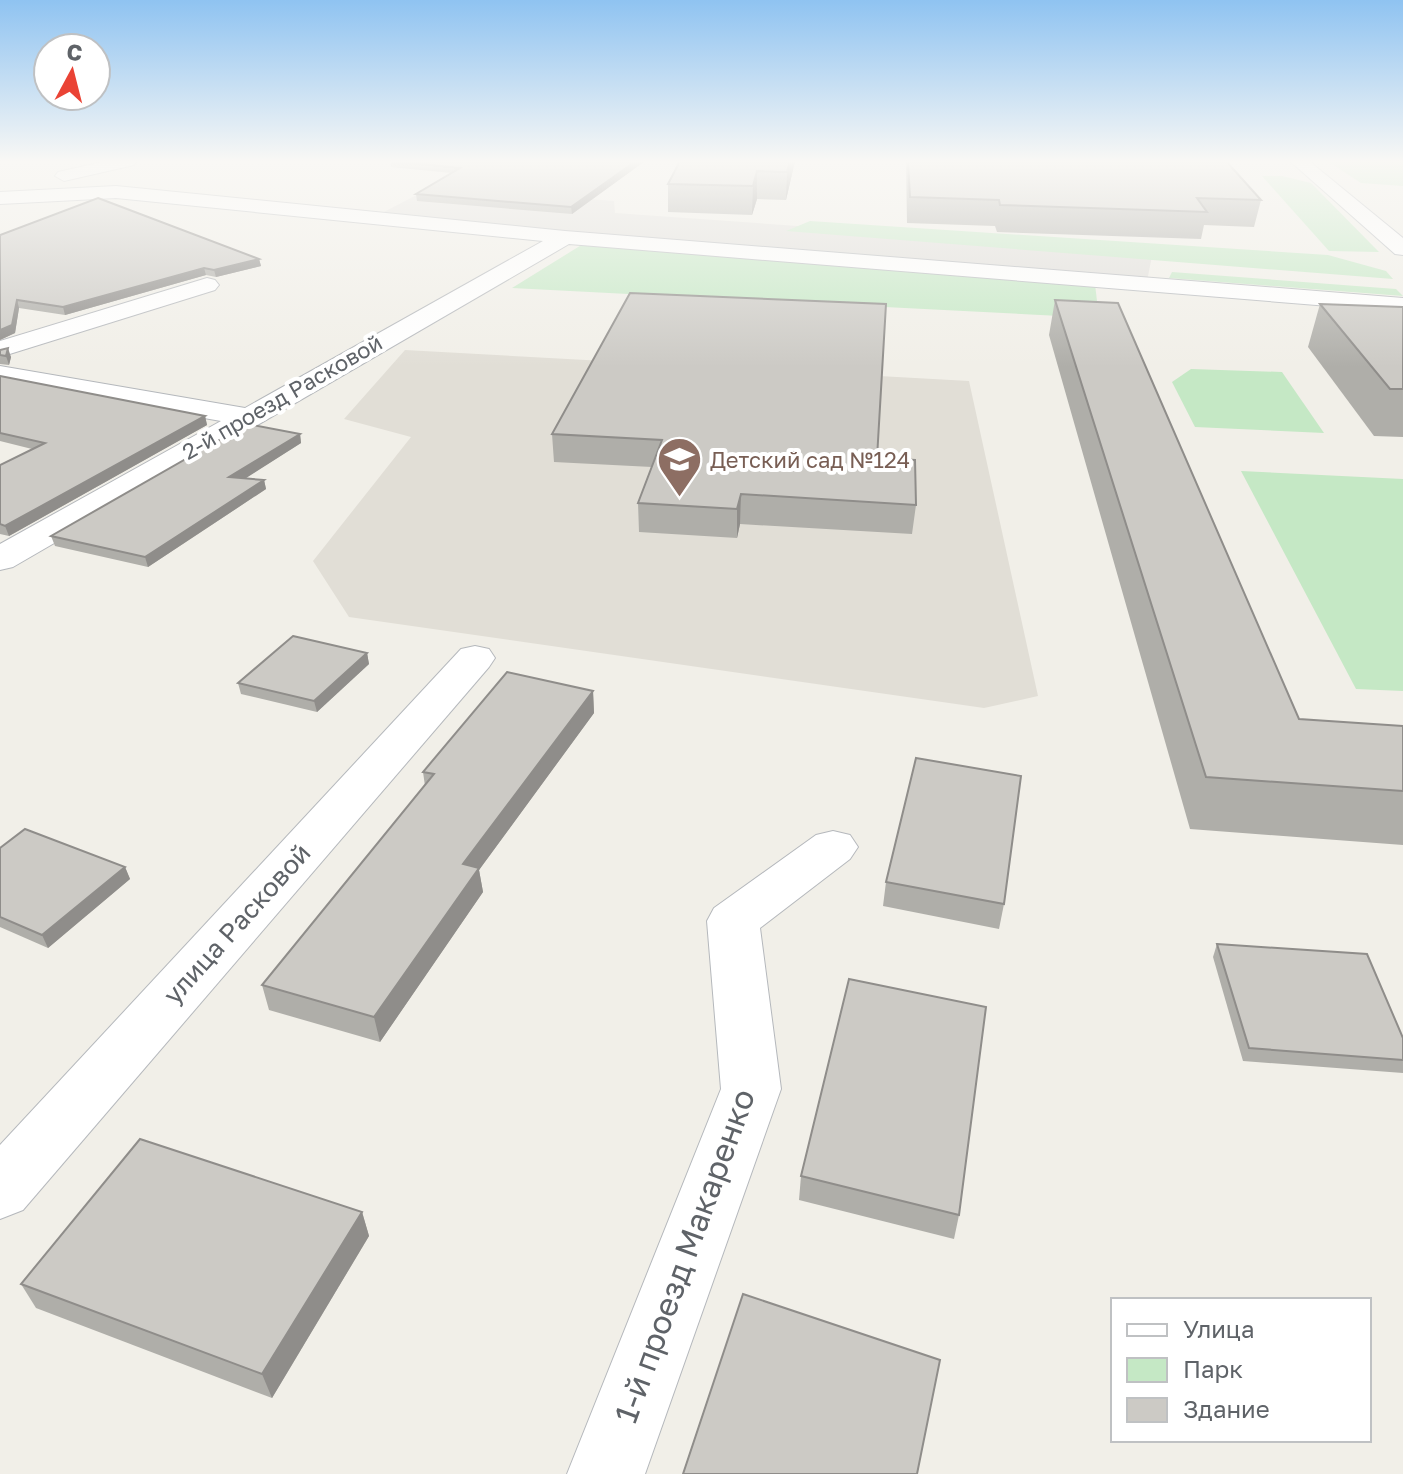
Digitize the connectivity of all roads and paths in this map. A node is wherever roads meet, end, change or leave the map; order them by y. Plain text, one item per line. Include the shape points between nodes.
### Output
1 (493, 230) edge
2 (1380, 230) edge
3 (565, 237) junction
4 (1403, 249) edge
5 (207, 285) edge
6 (1403, 305) edge
7 (0, 349) edge
8 (0, 374) edge
9 (248, 417) junction
10 (0, 559) edge
11 (475, 658) dead end
12 (833, 847) dead end
13 (0, 1190) edge
14 (606, 1474) edge

1 - 3 street
2 - 4 street
3 - 6 street
3 - 9 street, 2-й проезд Расковой
5 - 7 street
8 - 9 street
9 - 10 street, 2-й проезд Расковой
11 - 13 street, улица Расковой
12 - 14 street, 1-й проезд Макаренко via 733,921 751,1089

